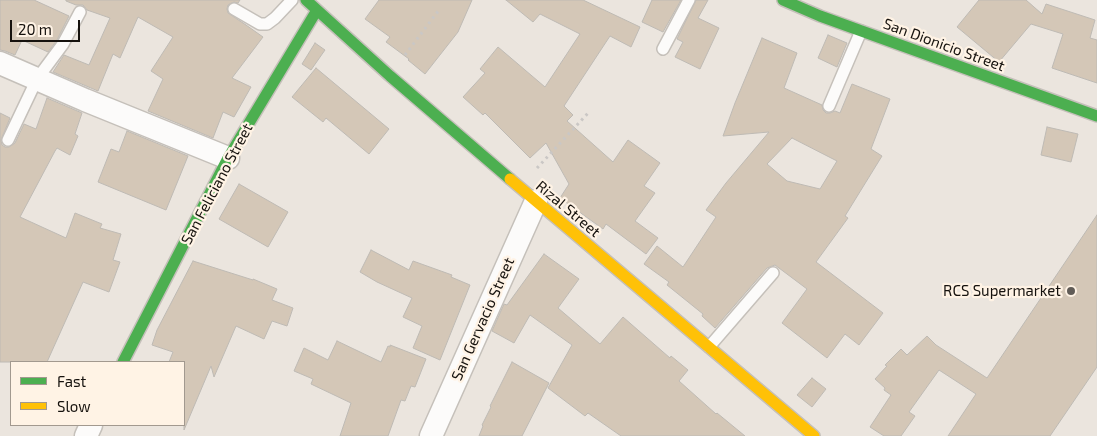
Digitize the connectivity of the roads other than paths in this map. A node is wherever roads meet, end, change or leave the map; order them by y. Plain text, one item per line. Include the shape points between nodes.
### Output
1 (292, 0) edge
2 (306, 0) edge
3 (689, 0) edge
4 (783, 0) edge
5 (234, 9) dead end
6 (316, 10) junction
7 (80, 12) dead end
8 (861, 31) junction
9 (663, 49) dead end
10 (0, 63) edge
11 (37, 79) junction
12 (829, 106) dead end
13 (1097, 116) edge
14 (8, 140) dead end
15 (228, 158) junction
16 (528, 194) junction
17 (773, 273) dead end
18 (709, 347) junction
19 (125, 361) edge
20 (431, 436) edge
21 (814, 436) edge

1 - 5 lane via 267,24 260,24
2 - 6 street, Rizal Street
3 - 9 lane
4 - 8 street, San Dionicio Street
6 - 15 street, San Feliciano Street
6 - 16 street, Rizal Street
7 - 11 lane via 63,44
8 - 12 lane
8 - 13 street, San Dionicio Street
10 - 11 street
11 - 14 lane
11 - 15 street
15 - 19 street, San Feliciano Street
16 - 18 street, Rizal Street
16 - 20 street, San Gervacio Street
17 - 18 lane
18 - 21 street, Rizal Street

